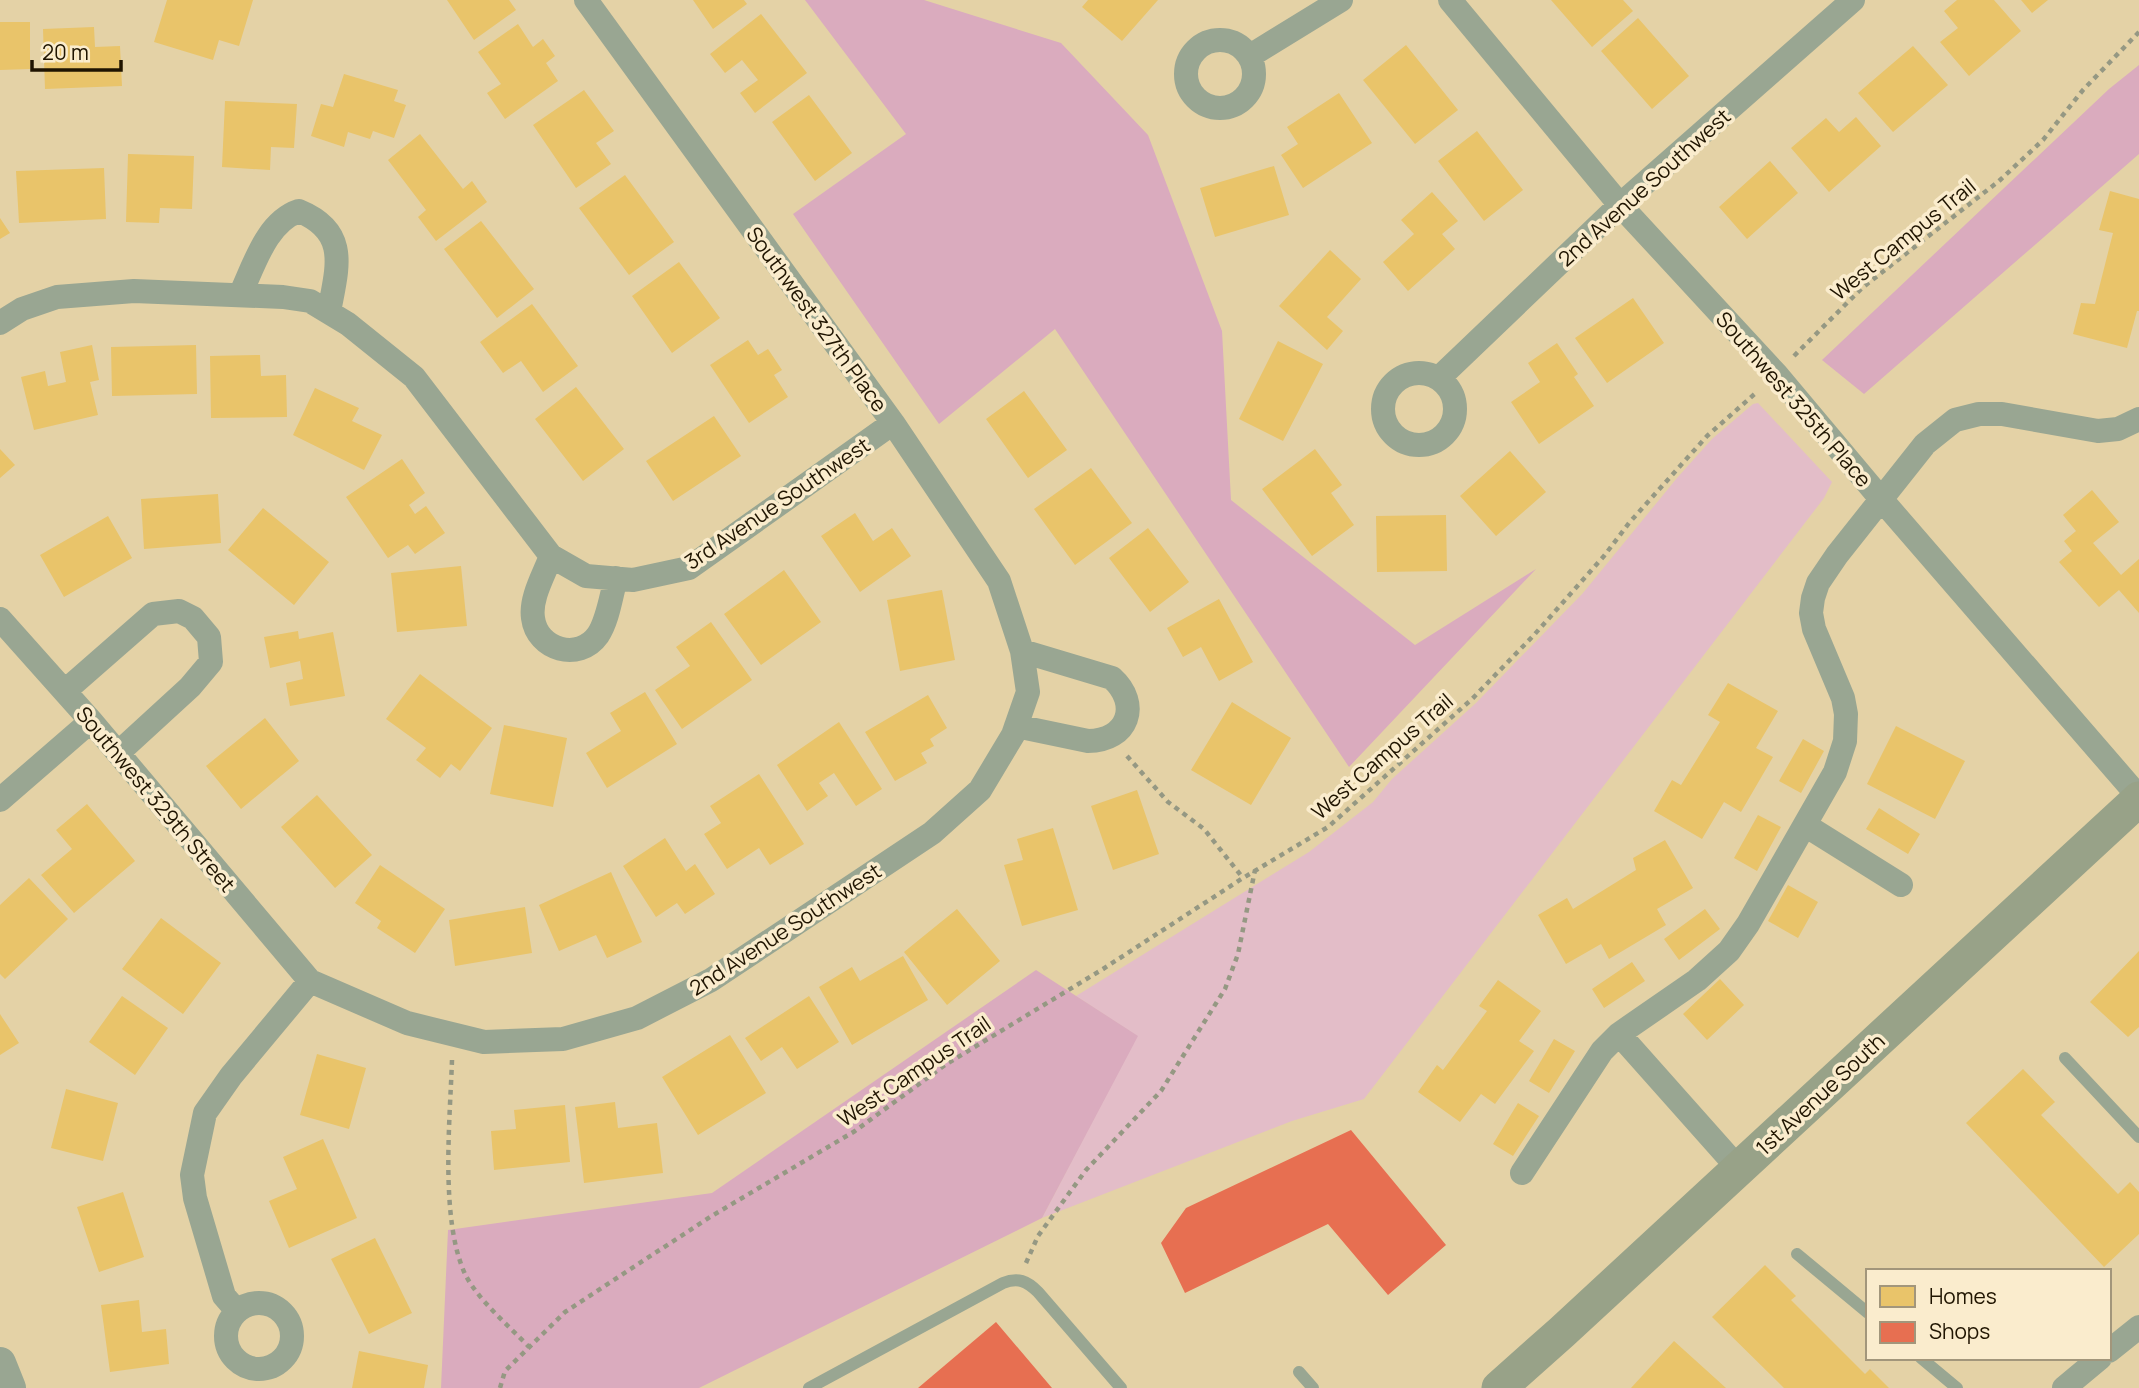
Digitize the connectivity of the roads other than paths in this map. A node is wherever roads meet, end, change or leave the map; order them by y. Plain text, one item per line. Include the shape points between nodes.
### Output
1 (586, 0) edge
2 (1341, 0) edge
3 (1450, 0) edge
4 (1853, 0) edge
5 (1250, 55) dead end
6 (1620, 205) junction
7 (240, 295) junction
8 (329, 312) junction
9 (0, 323) edge
10 (1438, 378) dead end
11 (2138, 421) edge
12 (893, 424) junction
13 (1881, 499) junction
14 (551, 556) junction
15 (616, 578) junction
16 (0, 619) edge
17 (1022, 651) junction
18 (65, 691) junction
19 (91, 721) junction
20 (1015, 731) junction
21 (118, 753) junction
22 (2139, 798) edge
23 (0, 800) edge
24 (1805, 825) junction
25 (1901, 885) dead end
26 (310, 981) junction
27 (1619, 1034) junction
28 (2065, 1058) dead end
29 (2139, 1138) edge
30 (1739, 1169) junction
31 (1522, 1173) dead end
32 (1797, 1254) dead end
33 (237, 1311) dead end
34 (1866, 1311) edge
35 (2139, 1326) edge
36 (2111, 1349) edge
37 (1924, 1360) edge
38 (2099, 1360) edge
39 (0, 1363) edge
40 (1299, 1372) dead end
41 (10, 1388) edge
42 (809, 1388) edge
43 (1122, 1388) edge
44 (1313, 1388) edge
45 (1499, 1388) edge
46 (1957, 1388) edge
47 (2064, 1388) edge

1 - 12 street, Southwest 327th Place
2 - 5 street
3 - 6 street, Southwest 325th Place
4 - 6 street, 2nd Avenue Southwest
6 - 10 street, 2nd Avenue Southwest
6 - 13 street, Southwest 325th Place via 1777,375
7 - 8 street via 310,301
7 - 8 street via 270,233 286,216 299,211 323,225 333,242 338,261
7 - 9 street via 134,291 57,297 22,309
8 - 14 street via 414,377
11 - 13 street via 2098,431 2002,414 1965,417 1931,437
12 - 15 street, 3rd Avenue Southwest via 689,568 633,580
12 - 17 street, Southwest 327th Place via 999,581
13 - 22 street, Southwest 325th Place
13 - 24 street via 1826,569 1813,598 1814,629 1843,698 1846,723 1839,762
14 - 15 street, 3rd Avenue Southwest via 586,576
14 - 15 street via 532,615 534,627 551,646 575,650 597,637
16 - 18 street, Southwest 329th Street
17 - 20 street, Southwest 327th Place via 1028,692
17 - 20 street via 1112,678 1121,686 1128,708 1120,730 1100,741
18 - 19 street, Southwest 329th Street
18 - 21 street via 153,614 179,611 193,618 209,637 211,662
19 - 21 street, Southwest 329th Street
19 - 23 street
20 - 26 street, 2nd Avenue Southwest via 979,790 932,833 711,980 637,1018 563,1039 484,1042 407,1023
21 - 26 street, Southwest 329th Street
22 - 30 main road, 1st Avenue South
24 - 25 street
24 - 27 street via 1724,957
26 - 33 street via 205,1113 192,1175 195,1198 224,1296
27 - 30 street
27 - 31 street via 1602,1051
28 - 29 lane
30 - 45 main road, 1st Avenue South
32 - 34 lane
35 - 36 street
37 - 46 lane
38 - 47 street
39 - 41 street
40 - 44 lane
42 - 43 lane via 1003,1283 1019,1280 1038,1292

